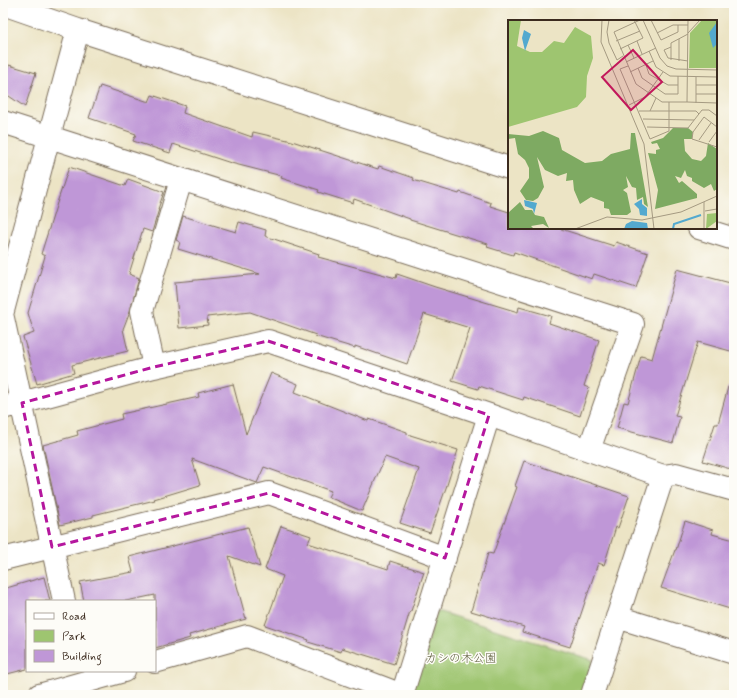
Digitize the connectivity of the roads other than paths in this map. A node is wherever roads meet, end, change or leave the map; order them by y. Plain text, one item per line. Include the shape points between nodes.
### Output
1 (3, 4) edge
2 (78, 30) junction
3 (3, 122) edge
4 (49, 137) junction
5 (508, 168) edge
6 (181, 180) junction
7 (701, 229) edge
8 (734, 239) edge
9 (3, 311) edge
10 (3, 318) edge
11 (154, 367) junction
12 (12, 405) edge
13 (489, 415) junction
14 (589, 450) junction
15 (663, 476) junction
16 (734, 490) edge
17 (52, 547) junction
18 (445, 558) junction
19 (3, 559) edge
20 (64, 600) edge
21 (617, 616) junction
22 (734, 653) edge
23 (156, 662) edge
24 (120, 672) edge
25 (81, 683) edge
26 (39, 695) edge
27 (592, 695) edge

1 - 2 street
2 - 4 street
2 - 5 street
3 - 4 street
4 - 6 street
4 - 9 street
6 - 11 street via 142,311
6 - 14 street via 633,324
7 - 8 street
10 - 12 street
11 - 12 street
11 - 13 street via 268,341
12 - 17 street
13 - 14 street
13 - 18 street
14 - 15 street
15 - 16 street via 676,474
15 - 21 street
17 - 18 street via 269,493
17 - 19 street
17 - 20 street
18 - 23 street via 402,695 247,636
21 - 22 street
21 - 27 street
24 - 25 street
25 - 26 street

